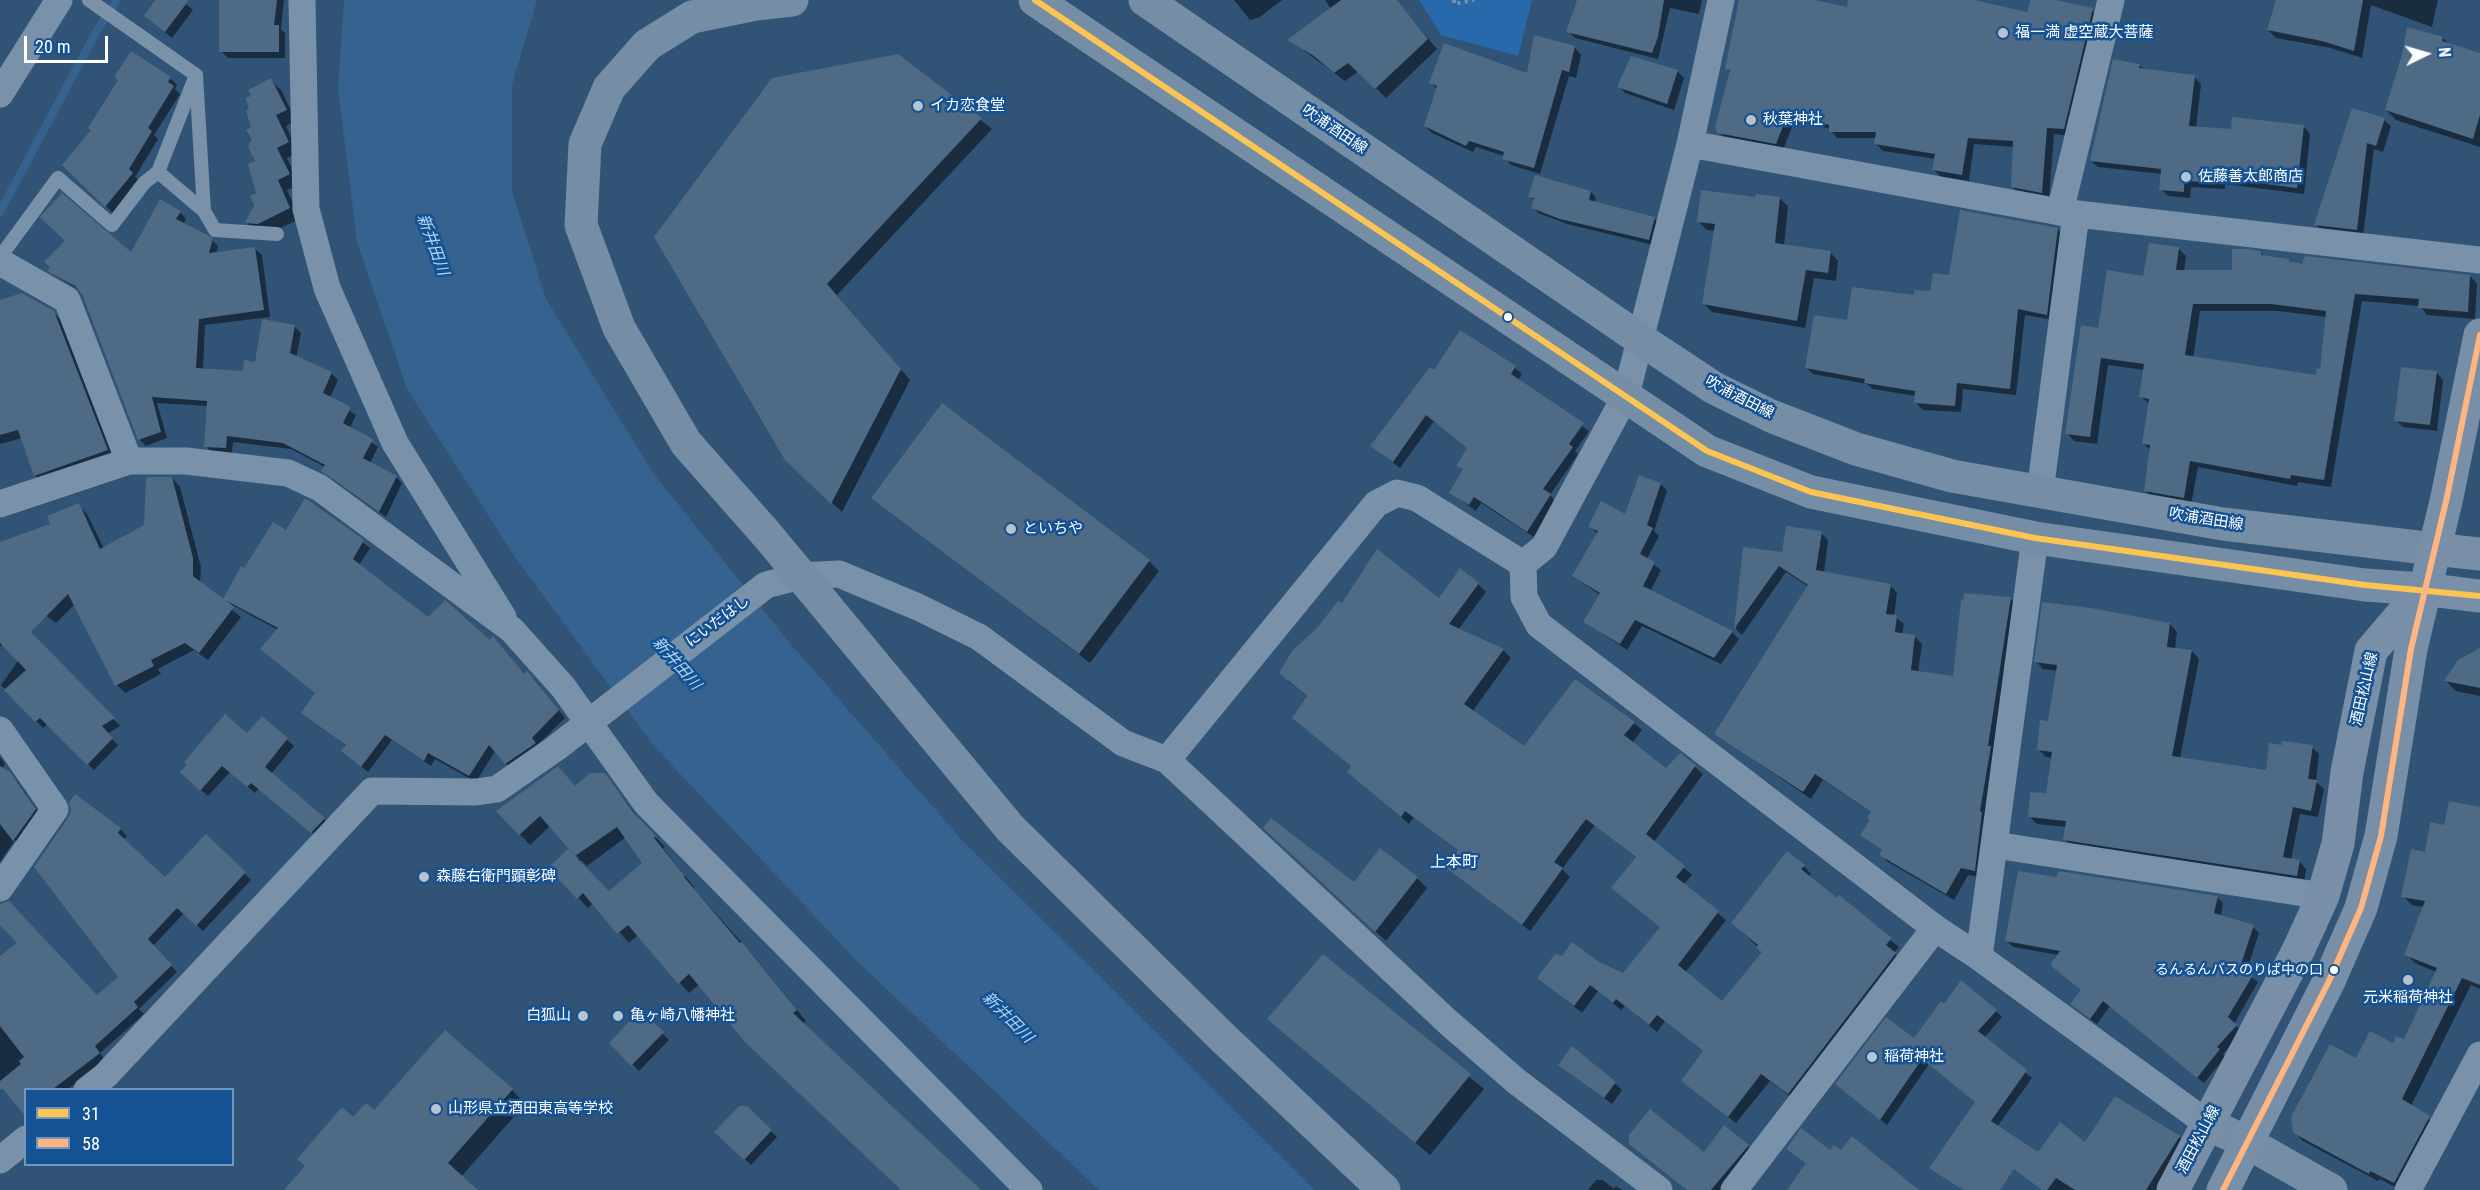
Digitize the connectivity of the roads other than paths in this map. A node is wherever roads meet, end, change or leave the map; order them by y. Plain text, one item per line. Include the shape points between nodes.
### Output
1 (59, 0) edge
2 (302, 0) edge
3 (792, 0) edge
4 (1035, 0) edge
5 (1145, 0) edge
6 (1721, 0) edge
7 (2111, 0) edge
8 (95, 4) edge
9 (196, 75) junction
10 (0, 94) edge
11 (1690, 144) junction
12 (158, 172) junction
13 (204, 211) junction
14 (2068, 213) junction
15 (277, 234) dead end
16 (0, 260) edge
17 (2480, 260) edge
18 (2480, 336) edge
19 (1640, 339) junction
20 (1626, 394) junction
21 (129, 461) junction
22 (2040, 492) junction
23 (0, 504) edge
24 (2035, 538) junction
25 (2434, 549) junction
26 (2480, 554) edge
27 (1523, 564) junction
28 (801, 576) junction
29 (2423, 589) junction
30 (2480, 596) edge
31 (512, 630) junction
32 (587, 722) junction
33 (0, 730) edge
34 (1167, 760) junction
35 (1995, 845) junction
36 (0, 888) edge
37 (2323, 896) junction
38 (1935, 928) junction
39 (1979, 957) junction
40 (2480, 1055) edge
41 (88, 1088) edge
42 (2208, 1124) junction
43 (24, 1141) edge
44 (2248, 1143) junction
45 (0, 1160) edge
46 (1029, 1190) edge
47 (1384, 1190) edge
48 (1659, 1190) edge
49 (1734, 1190) edge
50 (2173, 1190) edge
51 (2223, 1190) edge
52 (2331, 1190) edge
53 (2409, 1190) edge

1 - 10 street
2 - 31 street via 306,209 327,288 395,443
3 - 28 main road via 692,17 647,45 609,88 585,144 580,225 619,328 686,443
4 - 20 main road
5 - 19 main road, 吹浦酒田線
6 - 11 street
7 - 14 street
8 - 9 lane
9 - 12 lane
9 - 13 lane
11 - 14 street
11 - 19 street
12 - 13 lane
12 - 16 lane via 144,183 112,225 58,178
13 - 15 lane via 215,230
14 - 17 street
14 - 22 street
16 - 21 street via 67,300
18 - 25 main road
19 - 20 street
19 - 22 main road, 吹浦酒田線 via 1714,388 1771,416 1856,449 1952,476
20 - 24 main road via 1707,451 1811,492
20 - 27 street via 1544,547
21 - 23 street
21 - 31 street via 186,461 288,473 320,488
22 - 25 main road, 吹浦酒田線 via 2223,524
24 - 29 main road via 2365,585
24 - 35 street
25 - 26 main road
25 - 29 main road
27 - 34 street via 1417,498 1397,493 1376,504
27 - 38 street via 1524,597 1539,625
28 - 32 street, にいだはし via 766,585
28 - 34 street via 839,574 980,637 1122,743
28 - 47 main road via 1010,828
29 - 30 main road
29 - 37 main road, 酒田松山線 via 2371,651 2338,844
29 - 44 main road via 2381,836 2361,908
31 - 32 street via 563,687
32 - 41 street, にいだはし via 497,789 372,791 106,1075
32 - 46 street via 646,802
33 - 36 street via 55,809
34 - 48 street via 1449,1023 1516,1081
35 - 37 street
35 - 39 street
37 - 42 main road, 酒田松山線
38 - 39 street
38 - 49 street
39 - 42 street
40 - 53 street
42 - 44 main road
42 - 50 main road, 酒田松山線
43 - 45 street
44 - 51 main road
44 - 52 main road

